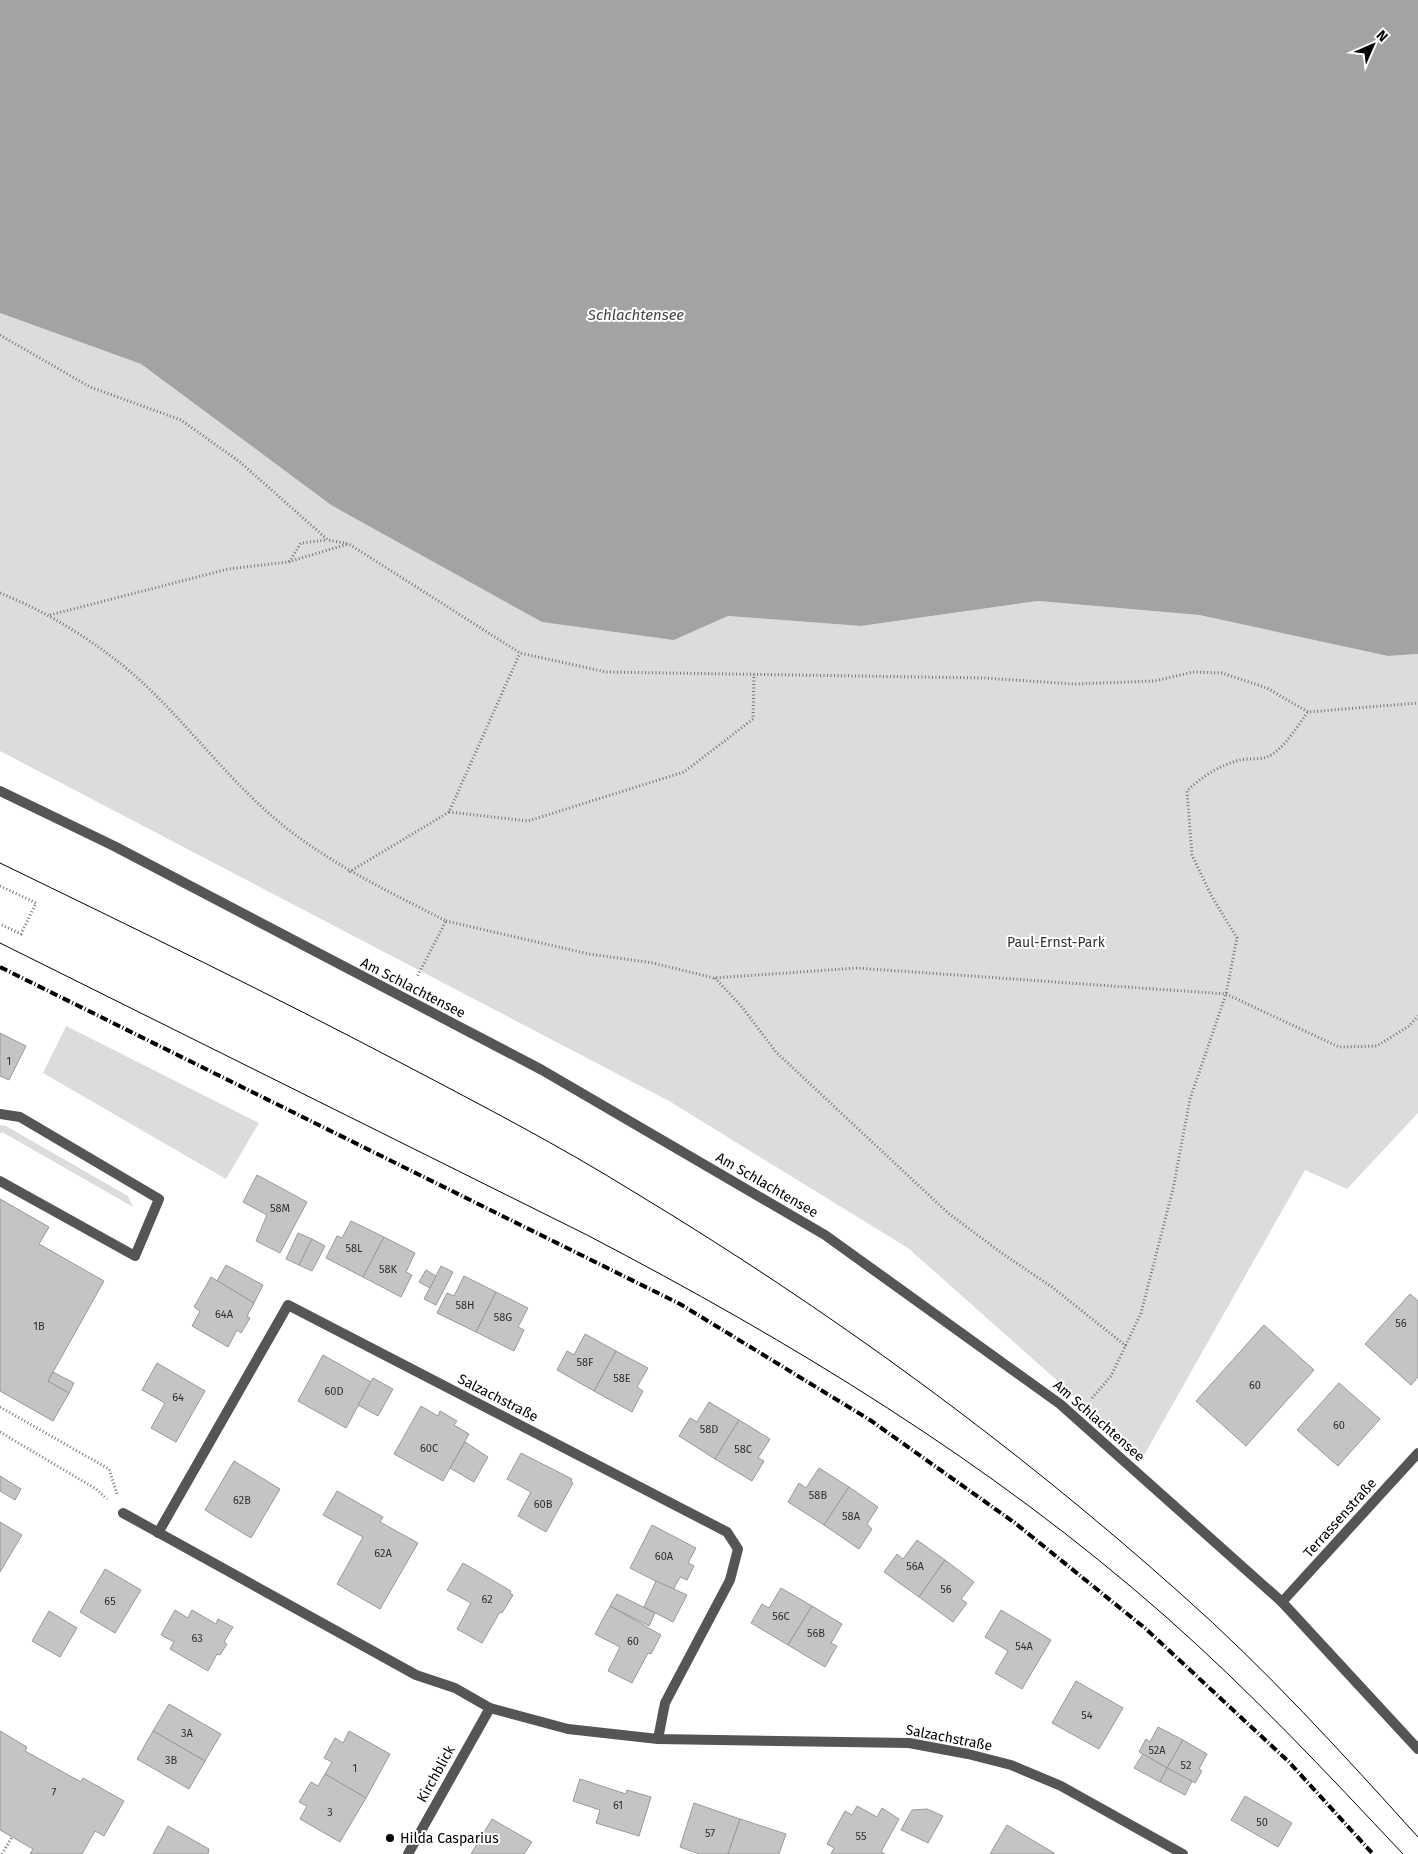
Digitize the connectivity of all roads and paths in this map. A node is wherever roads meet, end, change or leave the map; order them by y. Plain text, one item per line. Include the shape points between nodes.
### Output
1 (0, 335) edge
2 (328, 540) junction
3 (349, 544) junction
4 (288, 562) junction
5 (0, 593) edge
6 (50, 615) junction
7 (520, 653) junction
8 (754, 674) junction
9 (1418, 703) edge
10 (1308, 712) junction
11 (0, 792) edge
12 (449, 812) junction
13 (349, 872) junction
14 (0, 886) edge
15 (446, 921) junction
16 (0, 924) edge
17 (417, 977) dead end
18 (714, 978) junction
19 (1226, 994) junction
20 (1418, 1016) edge
21 (0, 1114) edge
22 (0, 1181) edge
23 (1126, 1346) junction
24 (1092, 1398) dead end
25 (0, 1407) edge
26 (0, 1432) edge
27 (1418, 1453) edge
28 (123, 1513) junction
29 (158, 1533) junction
30 (1282, 1602) junction
31 (490, 1708) junction
32 (658, 1739) junction
33 (1418, 1749) edge
34 (12, 1837) dead end
35 (2, 1854) edge
36 (408, 1854) edge
37 (1183, 1854) edge

1 - 2 path via 90,387 181,420 240,462
2 - 3 path
2 - 4 path via 301,543
3 - 4 path
3 - 7 path
4 - 6 path via 228,569
5 - 6 path
6 - 13 path via 126,668 263,808
7 - 8 path via 606,672
7 - 12 path
8 - 10 path via 985,678 1073,684 1155,681 1193,672 1222,673 1267,688
8 - 12 path via 753,719 684,772 528,822
9 - 10 path
10 - 19 path via 1284,744 1267,757 1240,760 1219,768 1199,779 1187,791 1192,854 1211,895 1237,938
11 - 30 street, Am Schlachtensee via 114,846 542,1070 825,1235 1060,1404
12 - 13 path
13 - 15 path
14 - 16 path via 36,903 22,934
15 - 17 path
15 - 18 path via 589,954 654,963
18 - 19 path via 857,968
18 - 23 path via 742,1007 776,1052 948,1213 1052,1286
19 - 20 path via 1340,1047 1377,1046 1409,1026
19 - 23 path via 1190,1099 1172,1189 1141,1313
21 - 22 street via 20,1117 159,1199 135,1256
23 - 24 path via 1112,1376
25 - 28 path via 109,1469
26 - 28 path via 96,1489
27 - 30 street, Terrassenstraße
28 - 29 street, Salzachstraße
29 - 31 street, Salzachstraße via 416,1675 455,1688
29 - 32 street, Salzachstraße via 288,1305 727,1532 738,1549 730,1580 665,1703
30 - 33 street, Am Schlachtensee
31 - 32 street, Salzachstraße via 568,1729
31 - 36 street, Kirchblick
32 - 37 street, Salzachstraße via 909,1742 968,1754 1011,1765 1060,1786
34 - 35 path

